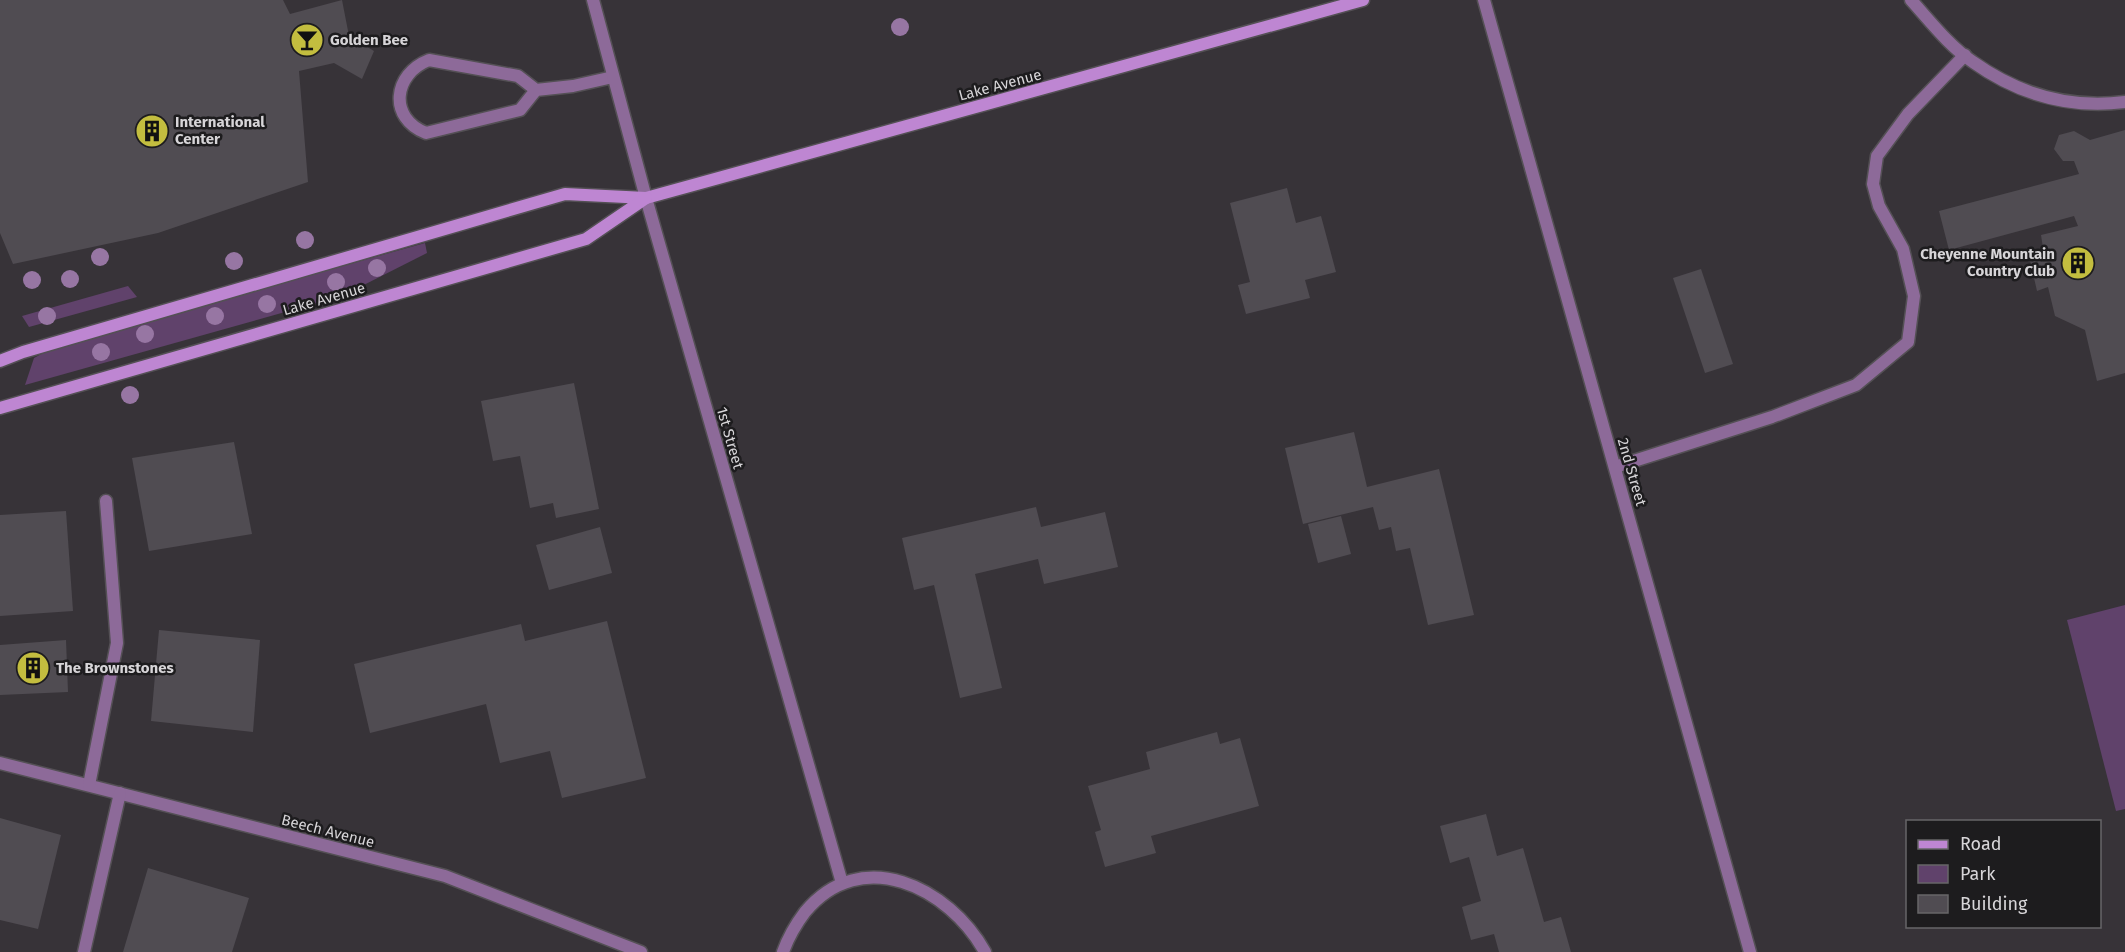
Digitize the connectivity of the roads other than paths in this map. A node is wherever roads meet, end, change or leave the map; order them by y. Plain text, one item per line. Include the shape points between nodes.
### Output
1 (593, 0) edge
2 (1363, 0) edge
3 (1484, 0) edge
4 (1911, 0) edge
5 (1965, 55) junction
6 (613, 77) junction
7 (536, 90) junction
8 (2125, 102) edge
9 (646, 198) junction
10 (0, 361) edge
11 (0, 408) edge
12 (1615, 467) junction
13 (106, 501) dead end
14 (0, 763) edge
15 (89, 785) junction
16 (120, 793) junction
17 (842, 883) junction
18 (84, 952) edge
19 (641, 952) edge
20 (783, 952) edge
21 (985, 952) edge
22 (1750, 952) edge

1 - 6 street, 1st Street
2 - 9 main road, Lake Avenue
3 - 12 street, 2nd Street
4 - 5 street
5 - 8 street via 2010,86 2042,97 2079,103
5 - 12 street via 1908,114 1877,156 1873,184 1879,206 1903,249 1914,296 1908,342 1856,385 1772,417
6 - 7 street
6 - 9 street, 1st Street
7 - 7 street via 518,76 429,60 407,75 399,96 408,123 426,133 520,110
9 - 10 main road, Lake Avenue via 565,194
9 - 11 main road, Lake Avenue via 586,239
9 - 17 street, 1st Street
12 - 22 street, 2nd Street
13 - 15 street via 117,643
14 - 15 street, Beech Avenue
15 - 16 street, Beech Avenue
16 - 18 street
16 - 19 street, Beech Avenue via 445,876
17 - 20 street via 817,898 800,919
17 - 21 street via 871,876 897,880 930,893 954,912

